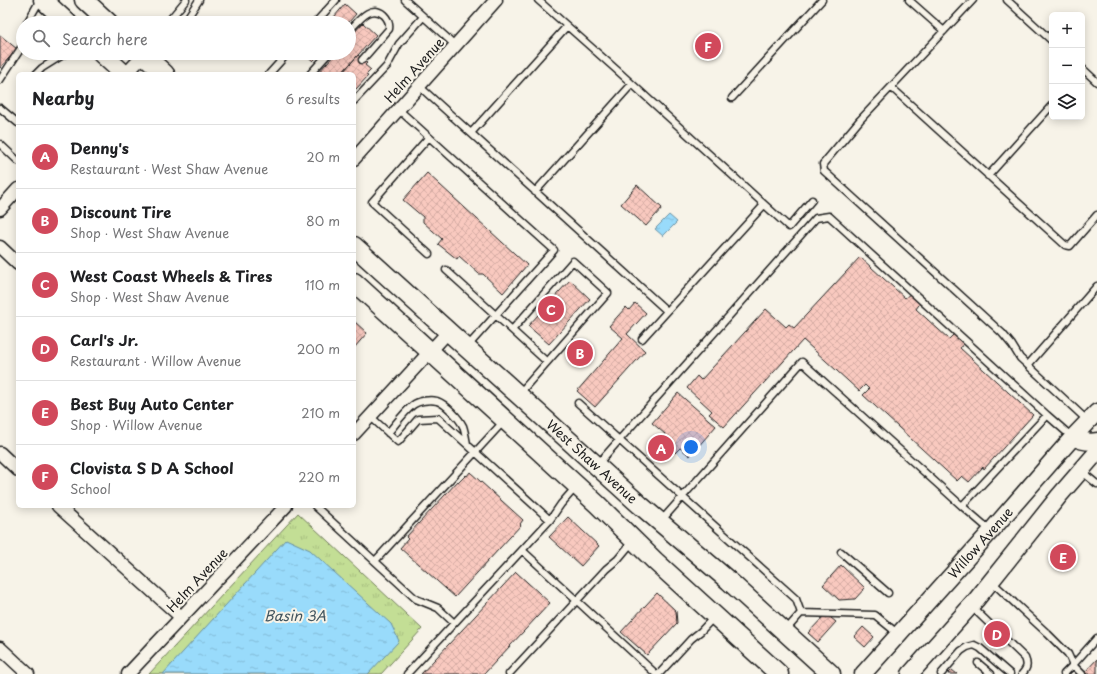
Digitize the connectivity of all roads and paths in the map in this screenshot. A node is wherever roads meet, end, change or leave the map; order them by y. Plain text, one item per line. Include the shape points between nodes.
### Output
1 (41, 0) edge
2 (84, 0) edge
3 (186, 0) edge
4 (199, 0) edge
5 (336, 0) edge
6 (405, 0) edge
7 (496, 0) edge
8 (538, 0) edge
9 (822, 0) edge
10 (909, 0) edge
11 (973, 0) edge
12 (1007, 0) edge
13 (31, 16) edge
14 (60, 16) edge
15 (101, 16) edge
16 (173, 16) edge
17 (189, 16) edge
18 (321, 16) edge
19 (423, 16) junction
20 (356, 24) edge
21 (567, 26) junction
22 (944, 31) junction
23 (1049, 38) edge
24 (455, 45) junction
25 (16, 56) edge
26 (55, 60) edge
27 (109, 60) edge
28 (138, 60) edge
29 (152, 60) edge
30 (282, 60) edge
31 (323, 60) edge
32 (362, 60) dead end
33 (38, 72) edge
34 (123, 72) edge
35 (127, 72) edge
36 (163, 72) edge
37 (271, 72) edge
38 (312, 72) edge
39 (1085, 72) edge
40 (0, 80) edge
41 (1097, 82) edge
42 (632, 84) junction
43 (419, 86) junction
44 (891, 87) junction
45 (732, 98) dead end
46 (356, 99) edge
47 (0, 108) edge
48 (1049, 108) edge
49 (398, 109) junction
50 (16, 121) edge
51 (471, 133) junction
52 (429, 137) junction
53 (0, 144) edge
54 (356, 157) edge
55 (16, 159) edge
56 (988, 176) junction
57 (16, 191) edge
58 (535, 192) junction
59 (812, 200) dead end
60 (764, 204) junction
61 (0, 209) edge
62 (1097, 215) edge
63 (0, 247) edge
64 (356, 248) edge
65 (429, 254) dead end
66 (16, 262) edge
67 (446, 270) dead end
68 (356, 284) edge
69 (1097, 286) edge
70 (667, 312) junction
71 (496, 315) junction
72 (512, 330) junction
73 (448, 332) junction
74 (642, 338) dead end
75 (466, 348) junction
76 (430, 352) junction
77 (547, 362) junction
78 (1028, 365) junction
79 (518, 395) junction
80 (578, 403) dead end
81 (1047, 415) junction
82 (370, 416) junction
83 (1092, 416) edge
84 (505, 420) junction
85 (356, 432) edge
86 (388, 433) junction
87 (1073, 437) junction
88 (620, 440) junction
89 (1097, 441) edge
90 (468, 444) junction
91 (475, 452) junction
92 (1097, 452) edge
93 (0, 453) edge
94 (596, 466) junction
95 (16, 468) edge
96 (1080, 471) junction
97 (1097, 484) edge
98 (577, 486) junction
99 (683, 497) junction
100 (962, 506) junction
101 (60, 508) edge
102 (283, 508) edge
103 (317, 508) edge
104 (550, 520) junction
105 (660, 523) junction
106 (991, 531) junction
107 (634, 540) junction
108 (522, 550) junction
109 (841, 552) dead end
110 (375, 561) junction
111 (991, 581) junction
112 (888, 593) dead end
113 (577, 600) junction
114 (970, 606) junction
115 (801, 613) junction
116 (715, 616) junction
117 (181, 617) junction
118 (454, 623) junction
119 (785, 632) junction
120 (899, 634) junction
121 (1097, 638) edge
122 (0, 648) edge
123 (978, 663) dead end
124 (1073, 665) junction
125 (28, 674) edge
126 (128, 674) edge
127 (407, 674) edge
128 (509, 674) edge
129 (656, 674) edge
130 (659, 674) edge
131 (779, 674) edge
132 (831, 674) edge
133 (863, 674) edge
134 (910, 674) edge
135 (941, 674) edge
136 (991, 674) edge
137 (1010, 674) edge
138 (1022, 674) edge
139 (1064, 674) edge
140 (1082, 674) edge

1 - 13 lane
1 - 14 main road
2 - 15 main road
3 - 16 lane
4 - 17 lane
5 - 18 lane
6 - 19 lane
7 - 24 street, Helm Avenue
8 - 21 lane
9 - 45 lane
10 - 22 lane
11 - 22 lane
12 - 23 lane
19 - 24 lane
19 - 46 lane via 399,44 387,66
20 - 32 lane via 366,13 372,11 382,13 390,24 389,29
21 - 42 lane
21 - 51 lane
22 - 44 lane
24 - 43 street, Helm Avenue
25 - 40 lane
26 - 33 lane
27 - 34 main road
28 - 35 street
29 - 36 main road
30 - 37 lane
31 - 38 lane
39 - 41 lane
42 - 58 lane
42 - 60 lane
43 - 49 street, Helm Avenue
43 - 51 lane
44 - 56 lane
44 - 78 lane via 823,164 824,172 1002,333
47 - 50 lane
48 - 56 lane
49 - 52 lane
49 - 54 street, Helm Avenue
51 - 58 lane
52 - 65 lane via 372,202
52 - 71 lane via 554,250
53 - 55 lane
56 - 62 lane via 1065,245 1070,246
57 - 61 street
58 - 70 lane
59 - 60 lane via 789,227
60 - 70 lane
63 - 66 street
64 - 73 main road, West Shaw Avenue
67 - 71 lane
68 - 76 main road, West Shaw Avenue
69 - 78 lane
70 - 74 lane
71 - 72 lane
71 - 75 lane
72 - 77 lane
72 - 77 lane via 573,261 608,293
73 - 75 main road, West Shaw Avenue
73 - 76 street
75 - 79 main road, West Shaw Avenue
76 - 82 street
76 - 84 main road, West Shaw Avenue
77 - 79 lane
78 - 83 lane
79 - 94 main road, West Shaw Avenue
80 - 88 lane
81 - 87 lane
81 - 88 lane via 829,216 816,218
81 - 100 lane
82 - 85 street
82 - 86 lane
83 - 87 main road, Willow Avenue
84 - 91 lane
84 - 98 main road, West Shaw Avenue
86 - 90 lane via 398,442 418,420 438,418
86 - 90 lane via 413,405 422,401 437,401 459,419
87 - 89 main road via 1089,442
87 - 106 main road, Willow Avenue
88 - 94 lane
88 - 99 lane
90 - 91 lane
91 - 104 lane
91 - 110 lane
92 - 96 main road
93 - 95 street
94 - 105 main road, West Shaw Avenue
96 - 97 lane
96 - 111 main road
98 - 104 lane
98 - 107 main road, West Shaw Avenue
99 - 100 lane via 802,362
99 - 105 lane
99 - 115 lane via 796,599
100 - 106 lane
101 - 117 street
102 - 117 street, Helm Avenue
103 - 110 lane
104 - 108 lane
105 - 119 main road, West Shaw Avenue
106 - 120 main road, Willow Avenue
107 - 113 lane
107 - 116 main road, West Shaw Avenue
108 - 113 lane
108 - 118 lane
109 - 112 lane
110 - 118 lane via 416,599 438,608
111 - 114 main road
111 - 124 lane via 1068,654
113 - 128 lane
113 - 129 lane
114 - 134 main road
114 - 138 lane via 1025,658 1028,663 1027,669
115 - 119 lane
115 - 120 lane via 875,615
116 - 130 lane
116 - 131 main road, West Shaw Avenue
117 - 126 street, Helm Avenue
118 - 127 lane
119 - 132 main road, West Shaw Avenue
120 - 133 main road, Willow Avenue
121 - 124 lane
122 - 125 street
123 - 136 lane
124 - 139 lane
124 - 140 lane
135 - 137 lane via 961,651 974,645

